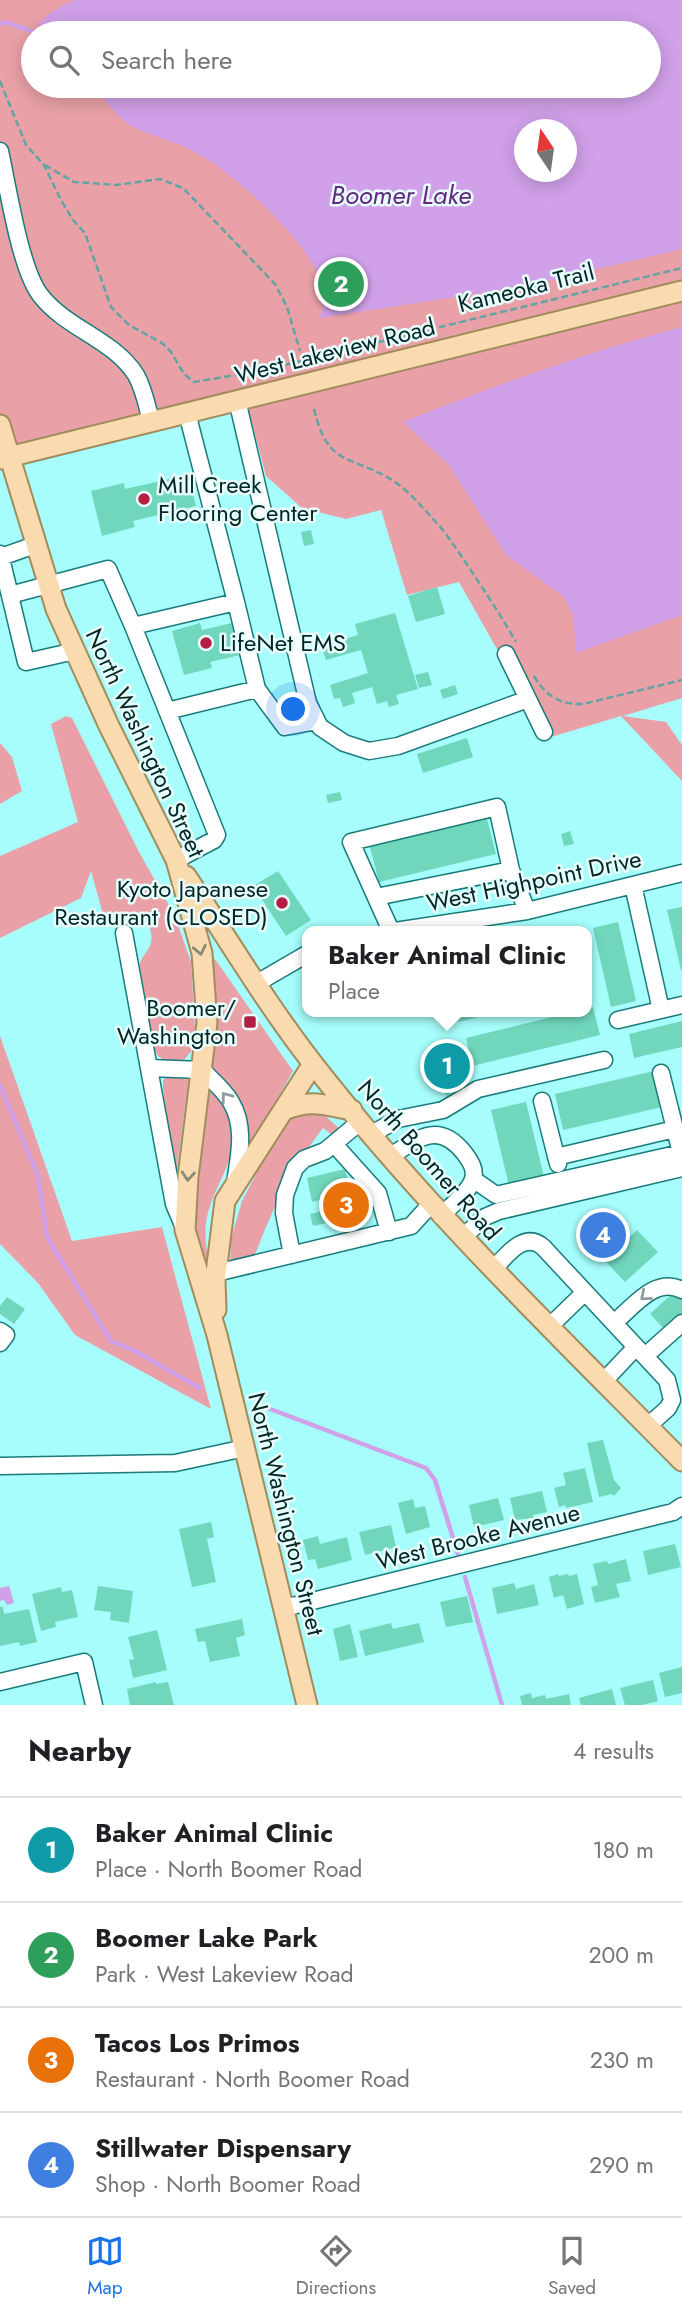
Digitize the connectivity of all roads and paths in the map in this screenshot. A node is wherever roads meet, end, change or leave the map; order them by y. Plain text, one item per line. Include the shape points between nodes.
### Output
1 (0, 81) edge
2 (0, 151) edge
3 (44, 165) junction
4 (682, 268) edge
5 (682, 291) edge
6 (300, 351) dead end
7 (237, 400) junction
8 (314, 409) dead end
9 (187, 413) junction
10 (151, 421) junction
11 (0, 425) edge
12 (4, 457) edge
13 (36, 545) junction
14 (0, 556) edge
15 (48, 586) junction
16 (10, 596) junction
17 (236, 602) junction
18 (133, 626) junction
19 (75, 651) junction
20 (514, 652) joint
21 (532, 672) dead end
22 (682, 680) edge
23 (257, 689) junction
24 (528, 699) junction
25 (167, 711) junction
26 (317, 721) junction
27 (544, 732) dead end
28 (176, 860) junction
29 (511, 870) junction
30 (682, 873) edge
31 (633, 885) junction
32 (376, 897) junction
33 (527, 911) junction
34 (390, 926) edge
35 (426, 926) edge
36 (124, 933) dead end
37 (302, 957) edge
38 (257, 983) junction
39 (682, 1005) edge
40 (661, 1010) junction
41 (618, 1020) dead end
42 (604, 1060) dead end
43 (313, 1064) junction
44 (149, 1068) junction
45 (202, 1070) junction
46 (661, 1073) dead end
47 (542, 1101) dead end
48 (284, 1110) junction
49 (362, 1122) junction
50 (675, 1129) junction
51 (334, 1144) junction
52 (682, 1152) edge
53 (391, 1156) junction
54 (556, 1157) junction
55 (682, 1168) edge
56 (473, 1180) junction
57 (562, 1180) junction
58 (235, 1185) junction
59 (436, 1210) junction
60 (185, 1230) junction
61 (389, 1231) junction
62 (462, 1238) junction
63 (292, 1255) junction
64 (493, 1270) junction
65 (216, 1273) junction
66 (682, 1290) edge
67 (585, 1292) junction
68 (614, 1323) junction
69 (682, 1323) edge
70 (549, 1327) junction
71 (0, 1331) edge
72 (217, 1335) junction
73 (0, 1343) edge
74 (640, 1352) junction
75 (603, 1382) junction
76 (648, 1426) junction
77 (245, 1448) junction
78 (682, 1461) edge
79 (0, 1466) edge
80 (682, 1506) edge
81 (284, 1608) junction
82 (0, 1682) edge
83 (94, 1705) edge
84 (307, 1705) edge

1 - 3 path, Kameoka Trail via 22,139
2 - 10 street via 34,286 51,308 121,356 136,376
3 - 4 path, Kameoka Trail via 73,220 85,233 111,307 129,325 162,343 194,382 260,371
3 - 6 path, Kameoka Trail via 74,182 116,185 160,179 183,188 275,284
5 - 7 main road, West Lakeview Road
7 - 9 main road, West Lakeview Road
7 - 26 street via 308,704
8 - 20 path via 327,444 347,460 407,491 438,524 477,580
9 - 10 main road, West Lakeview Road
9 - 17 street
10 - 12 main road, West Lakeview Road
11 - 12 main road, North Washington Street
12 - 13 main road, North Washington Street
13 - 14 street
13 - 15 main road, North Washington Street
14 - 16 street
15 - 16 street
15 - 18 street via 108,569
15 - 19 main road, North Washington Street
16 - 19 street via 26,662
17 - 18 street
17 - 23 street
18 - 25 street
19 - 28 main road, North Washington Street
20 - 24 street
21 - 22 path via 553,698 571,704
23 - 25 street
23 - 26 street via 285,727
24 - 26 street via 398,746 369,751 344,743
24 - 27 street
25 - 28 street via 217,835
28 - 38 main road, North Boomer Road
28 -> 45 main road, North Washington Street via 202,953 207,1023
29 - 32 street
29 - 32 street via 496,807 351,842
29 - 33 street
30 - 31 street, West Highpoint Drive
31 - 33 street, West Highpoint Drive
31 - 40 street
32 - 34 street
33 - 35 street, West Highpoint Drive
36 - 44 street
37 - 38 street
38 - 43 main road, North Boomer Road
39 - 40 street
40 - 41 street
42 - 49 street via 478,1089 443,1110
43 - 48 main road, North Washington Street
43 - 49 main road, North Boomer Road
44 - 45 street
44 - 60 street via 174,1204
58 -> 45 street via 241,1142 236,1113
45 -> 60 main road, North Washington Street
46 - 50 street
47 - 54 street
48 - 49 main road via 313,1103
48 - 58 main road, North Washington Street
49 - 51 street
49 - 53 main road, North Boomer Road
50 - 52 street
50 - 54 street
51 - 61 street via 378,1193
51 - 63 street via 295,1168 284,1213
52 - 57 street
53 - 56 street via 414,1141 446,1135 471,1162
53 - 59 main road, North Boomer Road
54 - 57 street
55 - 62 street via 499,1211
56 - 57 street via 496,1195
56 - 59 street via 464,1193
58 - 65 main road, North Washington Street via 225,1201
59 - 61 street via 411,1226
59 - 62 main road, North Boomer Road
60 - 72 main road, North Washington Street
61 - 63 street
62 - 64 main road, North Boomer Road
63 - 65 street
64 - 67 street via 520,1244 537,1241
64 - 70 main road, North Boomer Road
65 - 72 main road, North Washington Street
66 -> 68 street via 675,1286 652,1289
67 - 68 street
67 - 70 street
68 - 74 street
69 - 74 street
70 - 75 main road, North Boomer Road
71 - 73 street via 6,1335
72 - 77 main road, North Washington Street
74 - 75 street
74 - 76 street via 667,1380 672,1400
75 - 76 main road, North Boomer Road
76 - 78 main road, North Boomer Road
77 - 79 street via 175,1463
77 - 81 main road, North Washington Street
80 - 81 street, West Brooke Avenue via 673,1512
81 - 84 main road, North Washington Street
82 - 83 street via 84,1662

